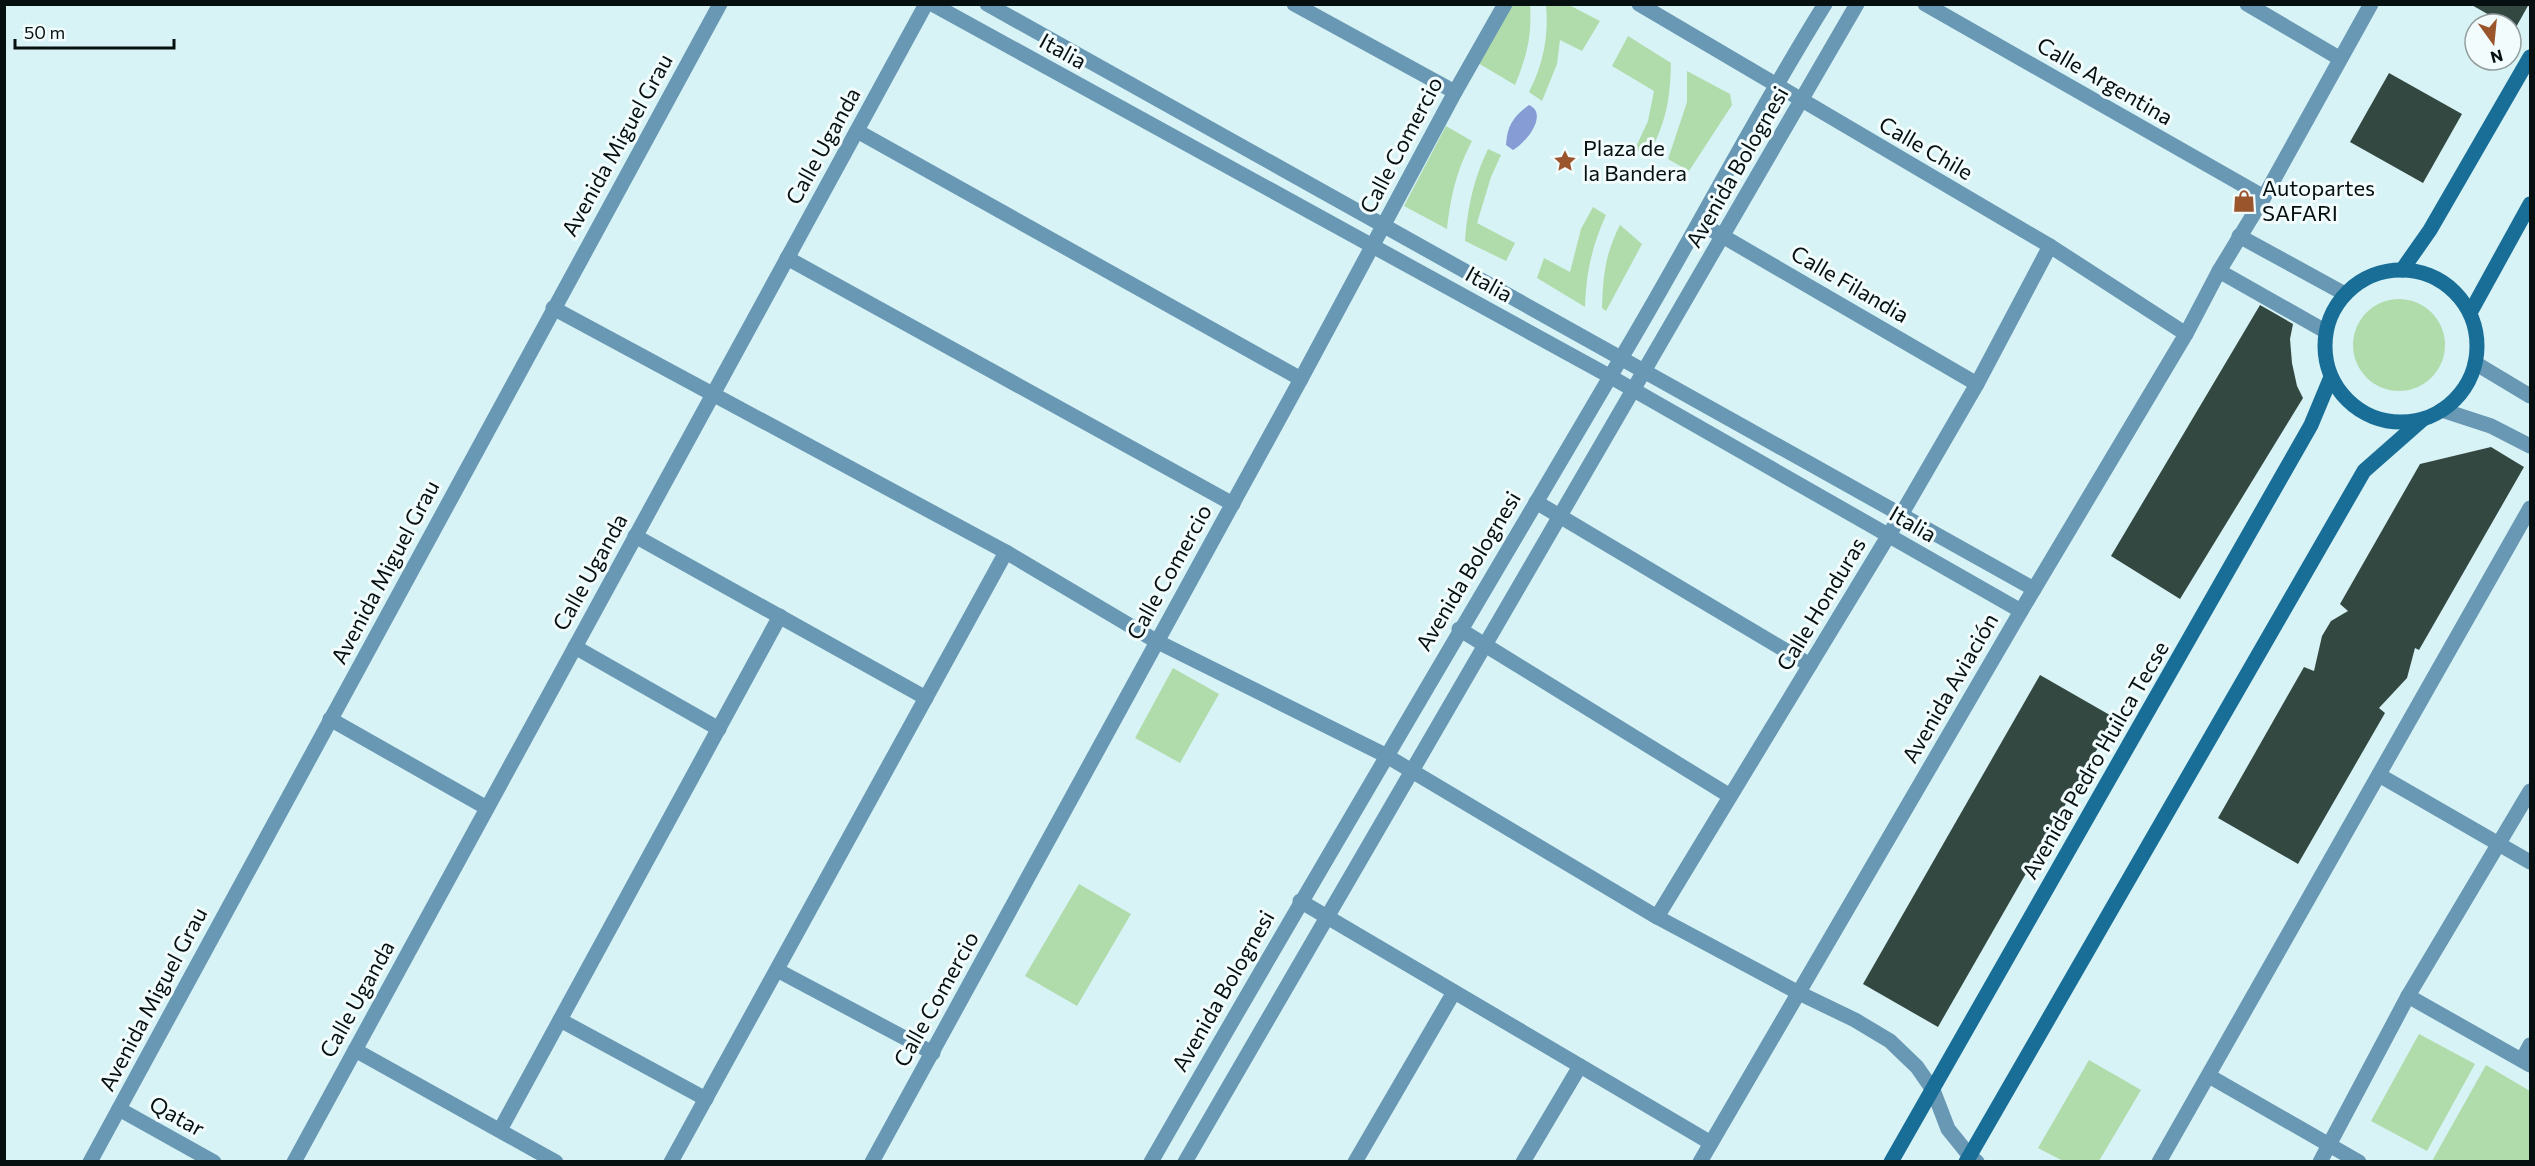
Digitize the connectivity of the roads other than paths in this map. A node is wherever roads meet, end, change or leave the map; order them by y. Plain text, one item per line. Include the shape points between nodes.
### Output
1 (720, 4) edge
2 (926, 4) edge
3 (932, 4) edge
4 (987, 4) edge
5 (1294, 4) edge
6 (1505, 4) edge
7 (1639, 4) edge
8 (1825, 4) edge
9 (1857, 4) edge
10 (1925, 4) edge
11 (2247, 4) edge
12 (2371, 4) edge
13 (2530, 57) edge
14 (2339, 58) junction
15 (1775, 84) junction
16 (1455, 92) junction
17 (1801, 101) junction
18 (857, 131) junction
19 (2264, 197) junction
20 (2530, 204) edge
21 (1700, 223) junction
22 (1383, 226) junction
23 (1723, 236) junction
24 (2239, 236) junction
25 (1372, 246) junction
26 (2050, 246) junction
27 (787, 258) junction
28 (2402, 270) junction
29 (2219, 271) junction
30 (2344, 294) junction
31 (553, 308) junction
32 (2470, 313) junction
33 (2325, 331) junction
34 (2186, 334) junction
35 (1621, 359) junction
36 (2475, 363) junction
37 (1644, 372) junction
38 (1611, 376) junction
39 (2331, 377) junction
40 (1301, 379) junction
41 (1977, 384) junction
42 (1634, 390) junction
43 (713, 394) junction
44 (2530, 396) edge
45 (2442, 410) junction
46 (2423, 419) junction
47 (2530, 446) edge
48 (1536, 502) junction
49 (1233, 504) junction
50 (2530, 508) edge
51 (1901, 515) junction
52 (1560, 516) junction
53 (635, 536) junction
54 (1888, 536) junction
55 (1006, 552) junction
56 (2034, 589) junction
57 (2021, 611) junction
58 (780, 616) junction
59 (1459, 629) junction
60 (1156, 641) junction
61 (1485, 645) junction
62 (575, 647) junction
63 (1810, 665) junction
64 (926, 698) junction
65 (330, 719) junction
66 (718, 729) junction
67 (1385, 756) junction
68 (1412, 771) junction
69 (2379, 775) junction
70 (2530, 791) edge
71 (1730, 796) junction
72 (487, 808) junction
73 (2500, 844) junction
74 (2530, 862) edge
75 (1300, 902) junction
76 (1327, 917) junction
77 (1657, 917) junction
78 (777, 970) junction
79 (1454, 992) junction
80 (1799, 993) junction
81 (2408, 996) junction
82 (560, 1020) junction
83 (2530, 1045) edge
84 (355, 1050) junction
85 (933, 1053) junction
86 (2526, 1063) edge
87 (1580, 1066) junction
88 (2209, 1076) junction
89 (1933, 1090) junction
90 (706, 1099) junction
91 (119, 1109) junction
92 (500, 1130) junction
93 (1711, 1143) junction
94 (2329, 1144) junction
95 (1971, 1159) edge
96 (90, 1161) edge
97 (214, 1161) edge
98 (294, 1161) edge
99 (556, 1161) edge
100 (671, 1161) edge
101 (872, 1161) edge
102 (1151, 1161) edge
103 (1185, 1161) edge
104 (1355, 1161) edge
105 (1523, 1161) edge
106 (1700, 1161) edge
107 (1891, 1161) edge
108 (2158, 1161) edge
109 (2320, 1161) edge
110 (2359, 1161) edge

1 - 31 street, Avenida Miguel Grau
2 - 18 street, Calle Uganda
3 - 25 street, Italia
4 - 22 street
5 - 16 street
6 - 16 street, Calle Comercio
7 - 15 street, Calle Chile
8 - 15 street, Avenida Bolognesi
9 - 17 street, Avenida Bolognesi
10 - 19 street, Calle Argentina
11 - 14 street
12 - 14 street, Avenida Aviación
13 - 28 main road via 2430,230
14 - 19 street, Avenida Aviación
15 - 17 street, Calle Chile
15 - 21 street, Avenida Bolognesi
16 - 22 street, Calle Comercio
17 - 23 street, Avenida Bolognesi
17 - 26 street, Calle Chile
18 - 27 street, Calle Uganda
18 - 40 street
19 - 24 street, Avenida Aviación
20 - 32 main road
21 - 23 street, Calle Filandia
21 - 35 street, Avenida Bolognesi
22 - 25 street, Calle Comercio
22 - 35 street
23 - 37 street, Avenida Bolognesi
23 - 41 street, Calle Filandia
24 - 29 street, Avenida Aviación
24 - 30 street
25 - 38 street, Italia
25 - 40 street, Calle Comercio
26 - 34 street, Calle Chile
26 - 41 street, Calle Honduras
27 - 43 street, Calle Uganda
27 - 49 street
28 - 30 main road via 2381,272
28 - 32 main road via 2423,273 2442,282 2458,295
29 - 33 street
29 - 34 street, Avenida Aviación
30 - 33 main road
31 - 43 street
31 - 65 street, Avenida Miguel Grau
32 - 36 main road via 2476,328
33 - 39 main road
34 - 56 street, Avenida Aviación
35 - 37 street
35 - 38 street, Avenida Bolognesi
36 - 44 street
36 - 45 main road via 2458,396
37 - 42 street, Avenida Bolognesi
37 - 51 street
38 - 42 street, Italia
38 - 48 street, Avenida Bolognesi
39 - 46 main road via 2343,396 2360,410 2391,421
39 - 89 main road, Avenida Pedro Huilca Tecse via 2311,425
40 - 49 street, Calle Comercio
41 - 51 street, Calle Honduras
42 - 52 street, Avenida Bolognesi
42 - 54 street, Italia
43 - 53 street, Calle Uganda
43 - 55 street
45 - 46 main road
45 - 47 street via 2491,426
46 - 95 main road via 2364,471
48 - 52 street
48 - 59 street, Avenida Bolognesi
49 - 60 street, Calle Comercio
50 - 69 street
51 - 54 street, Calle Honduras
51 - 56 street
52 - 61 street, Avenida Bolognesi
52 - 63 street
53 - 58 street
53 - 62 street, Calle Uganda
54 - 57 street, Italia
54 - 63 street, Calle Honduras
55 - 60 street
55 - 64 street
56 - 57 street, Avenida Aviación
57 - 80 street, Avenida Aviación
58 - 64 street
58 - 66 street
59 - 61 street
59 - 67 street, Avenida Bolognesi
60 - 67 street
60 - 85 street, Calle Comercio
61 - 68 street, Avenida Bolognesi
61 - 71 street
62 - 66 street
62 - 72 street, Calle Uganda
63 - 71 street, Calle Honduras
64 - 78 street
65 - 72 street
65 - 91 street, Avenida Miguel Grau
66 - 82 street
67 - 68 street
67 - 75 street, Avenida Bolognesi
68 - 76 street, Avenida Bolognesi
68 - 77 street
69 - 73 street
69 - 88 street
70 - 73 street
71 - 77 street, Calle Honduras
72 - 84 street, Calle Uganda
73 - 74 street
73 - 81 street
75 - 76 street
75 - 102 street, Avenida Bolognesi
76 - 79 street
76 - 103 street, Avenida Bolognesi
77 - 80 street
78 - 85 street
78 - 90 street
79 - 87 street
79 - 104 street
80 - 89 street via 1890,1041 1917,1067
80 - 93 street, Avenida Aviación
81 - 86 street
81 - 94 street
82 - 90 street
82 - 92 street
83 - 86 street
84 - 92 street
84 - 98 street, Calle Uganda
85 - 101 street, Calle Comercio
87 - 93 street
87 - 105 street
88 - 94 street
88 - 108 street
89 - 95 street via 1948,1129
89 - 107 main road, Avenida Pedro Huilca Tecse
90 - 100 street
91 - 96 street, Avenida Miguel Grau
91 - 97 street, Qatar
92 - 99 street
93 - 106 street, Avenida Aviación
94 - 109 street
94 - 110 street

